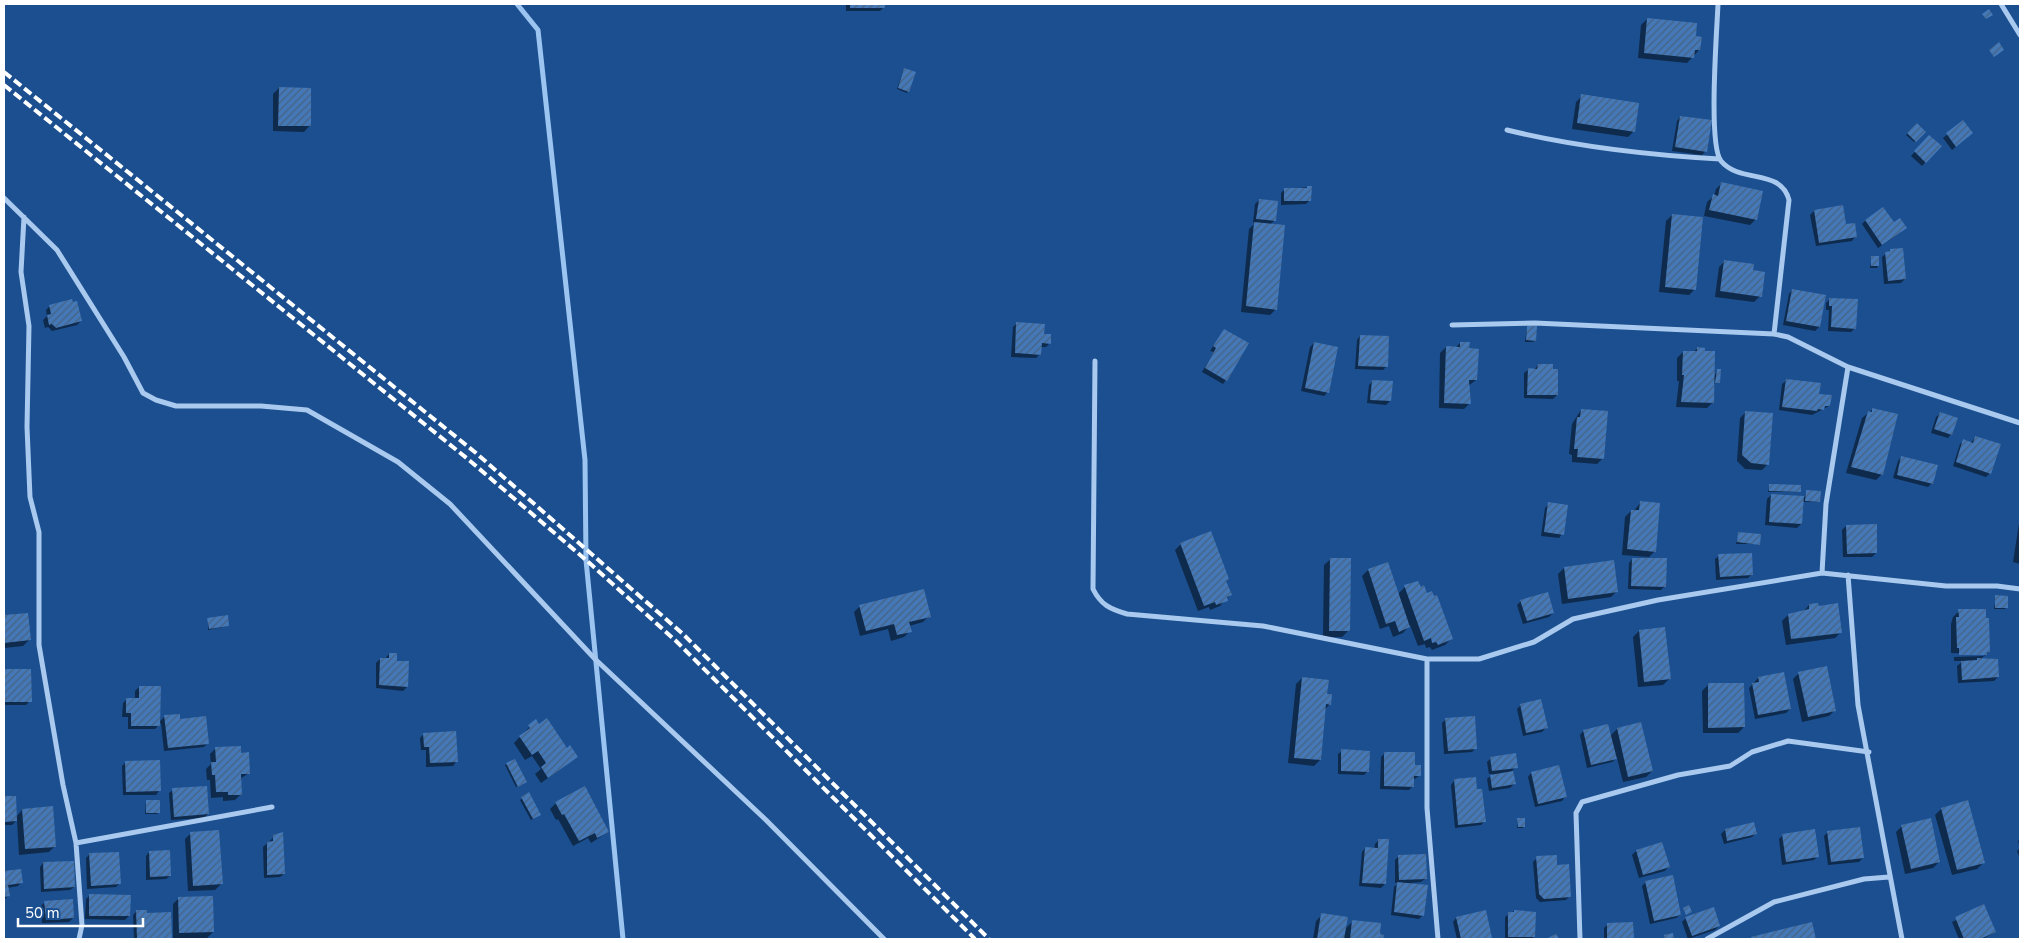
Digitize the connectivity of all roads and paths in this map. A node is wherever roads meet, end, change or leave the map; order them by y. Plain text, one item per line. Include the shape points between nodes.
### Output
1 (1718, 4) edge
2 (2009, 4) edge
3 (2002, 5) edge
4 (2020, 35) edge
5 (1507, 130) dead end
6 (1720, 159) junction
7 (4, 198) edge
8 (24, 217) junction
9 (1452, 325) dead end
10 (1774, 334) junction
11 (1095, 361) dead end
12 (1848, 367) junction
13 (2020, 423) edge
14 (1822, 572) junction
15 (1848, 575) junction
16 (2020, 589) edge
17 (1427, 659) junction
18 (1869, 752) junction
19 (272, 806) dead end
20 (76, 843) junction
21 (1889, 877) junction
22 (79, 939) edge
23 (884, 939) edge
24 (1438, 939) edge
25 (1580, 939) edge
26 (1707, 939) edge
27 (1902, 939) edge

1 - 6 street via 1715,137
2 - 3 street
3 - 4 street
5 - 6 street via 1550,141 1648,154
6 - 10 street via 1733,172 1778,182 1786,190 1789,200
7 - 8 street
8 - 20 street via 21,272 29,326 27,427 30,497 39,532 39,644
8 - 23 street via 57,250 143,393 176,406 269,406 307,410 398,462 450,504 595,659 766,820
9 - 10 street via 1535,323
10 - 12 street via 1788,337
11 - 17 street via 1093,588 1099,601 1108,609 1127,614 1263,626
12 - 13 street
12 - 14 street via 1826,504
14 - 15 street
14 - 17 street via 1658,600 1573,619 1534,642 1479,659
15 - 16 street via 1946,586
15 - 18 street via 1858,705
17 - 24 street via 1426,808
18 - 21 street
18 - 25 street via 1788,741 1752,752 1730,766 1678,775 1582,802 1576,813
19 - 20 street
20 - 22 street via 82,925
21 - 26 street via 1864,879 1774,902
21 - 27 street

